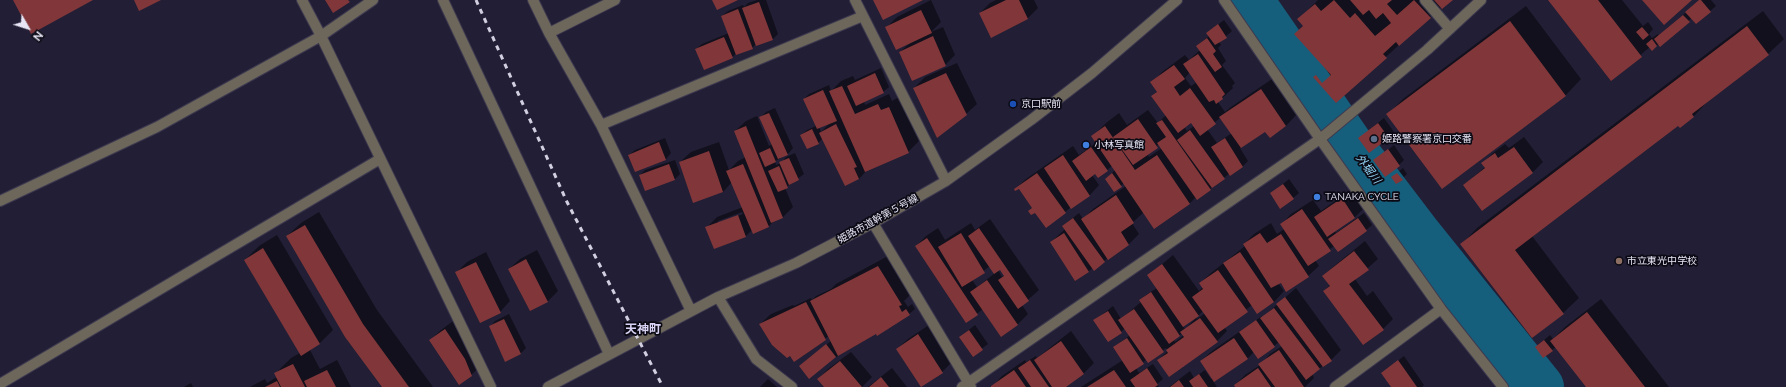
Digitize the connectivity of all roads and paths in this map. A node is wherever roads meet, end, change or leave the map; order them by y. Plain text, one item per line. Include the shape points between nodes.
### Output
1 (302, 0) edge
2 (373, 0) edge
3 (443, 0) edge
4 (533, 0) edge
5 (615, 0) edge
6 (855, 0) edge
7 (1177, 0) edge
8 (1224, 0) edge
9 (1425, 0) edge
10 (1481, 0) edge
11 (863, 16) junction
12 (1450, 29) junction
13 (549, 33) junction
14 (321, 36) junction
15 (601, 125) junction
16 (1320, 140) junction
17 (380, 159) junction
18 (946, 181) junction
19 (0, 201) edge
20 (873, 223) junction
21 (718, 297) junction
22 (1441, 309) junction
23 (691, 311) junction
24 (609, 354) junction
25 (0, 384) edge
26 (967, 385) edge
27 (491, 387) edge
28 (548, 387) edge
29 (792, 387) edge
30 (1335, 387) edge
31 (1503, 387) edge

1 - 14 street
2 - 14 street
3 - 24 street
4 - 13 street
5 - 13 street
6 - 11 street
7 - 18 street, 姫路市道幹第５号線 via 1092,73
8 - 16 street
9 - 12 street
10 - 12 street
11 - 15 street
11 - 18 street
12 - 16 street
13 - 15 street
14 - 17 street
14 - 19 street via 157,127
15 - 23 street
16 - 22 street
16 - 26 street
17 - 25 street
17 - 27 street
18 - 20 street, 姫路市道幹第５号線
20 - 21 street, 姫路市道幹第５号線 via 796,263
20 - 26 street
21 - 23 street, 姫路市道幹第５号線
21 - 29 street via 756,359
22 - 30 street
22 - 31 street
23 - 24 street, 姫路市道幹第５号線
24 - 28 street, 姫路市道幹第５号線

